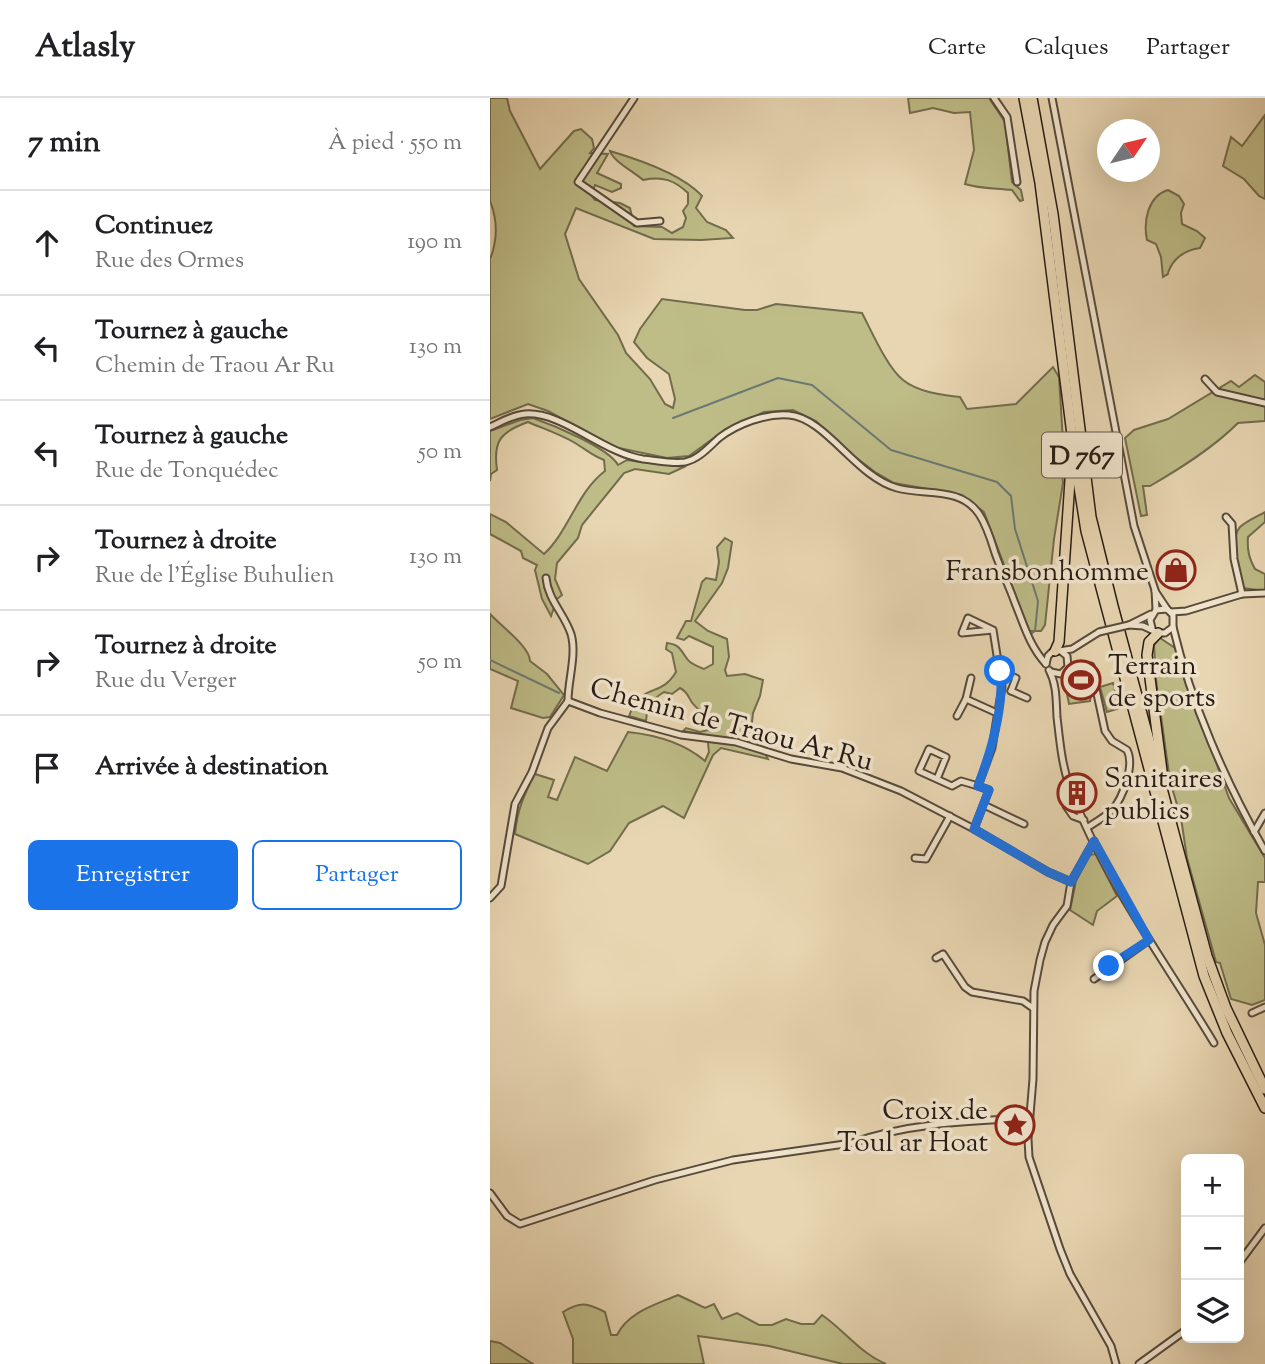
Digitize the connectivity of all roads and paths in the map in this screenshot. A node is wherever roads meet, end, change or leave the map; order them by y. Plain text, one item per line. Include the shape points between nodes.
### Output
1 (634, 98) edge
2 (994, 98) edge
3 (1024, 98) edge
4 (1032, 98) edge
5 (1052, 98) edge
6 (1017, 182) dead end
7 (660, 221) dead end
8 (1205, 379) dead end
9 (1265, 403) edge
10 (490, 427) edge
11 (1073, 447) junction
12 (1226, 517) dead end
13 (546, 578) dead end
14 (1155, 590) junction
15 (1265, 593) edge
16 (1242, 594) junction
17 (1169, 610) junction
18 (1155, 611) junction
19 (1186, 611) junction
20 (1129, 625) junction
21 (1174, 625) junction
22 (993, 630) junction
23 (1158, 631) junction
24 (1077, 646) junction
25 (1178, 647) junction
26 (1034, 649) junction
27 (1056, 652) junction
28 (1069, 663) junction
29 (1091, 666) dead end
30 (1047, 667) junction
31 (1000, 671) junction
32 (1064, 673) junction
33 (971, 678) dead end
34 (1002, 687) junction
35 (1056, 689) junction
36 (1011, 691) junction
37 (1027, 698) dead end
38 (966, 699) junction
39 (568, 701) junction
40 (997, 713) junction
41 (957, 716) dead end
42 (937, 779) junction
43 (978, 786) junction
44 (984, 804) junction
45 (1166, 804) junction
46 (1066, 806) dead end
47 (1265, 813) edge
48 (950, 816) junction
49 (1084, 820) junction
50 (1024, 824) dead end
51 (1088, 827) junction
52 (974, 829) junction
53 (1254, 832) junction
54 (1094, 841) junction
55 (1265, 851) edge
56 (915, 859) dead end
57 (1071, 882) junction
58 (490, 898) edge
59 (1149, 940) junction
60 (936, 958) dead end
61 (1094, 979) dead end
62 (1265, 1007) edge
63 (1034, 1011) junction
64 (1252, 1013) dead end
65 (1214, 1043) dead end
66 (1265, 1089) edge
67 (1265, 1108) edge
68 (1028, 1118) junction
69 (490, 1193) edge
70 (1265, 1228) edge
71 (1244, 1256) edge
72 (1181, 1334) edge
73 (1116, 1364) edge
74 (1139, 1364) edge

1 - 7 street via 578,182 637,223
2 - 6 street via 1007,117
3 - 11 highway, D 767 via 1040,183
4 - 45 highway, D 767 via 1053,214 1091,517
5 - 14 street via 1134,526
8 - 9 street via 1217,392
10 - 26 street via 523,414 542,415 619,453 680,462 696,457 730,430 770,416 798,416 882,482 898,489 956,496 977,511
11 - 27 highway
11 - 67 highway, D 767 via 1093,560 1204,976
12 - 16 street via 1232,524
13 - 39 street via 550,597 573,642
14 - 17 street
14 - 18 street
15 - 16 street
16 - 19 street
17 - 18 street
17 - 19 street
17 - 21 street
18 - 20 street
18 - 23 street via 1150,620
19 - 21 street
20 - 23 street
20 - 24 street, bridge via 1099,632
21 - 23 street
21 - 25 street
22 - 22 street via 968,618 961,633 972,632
22 - 31 street
23 - 25 street
23 - 45 highway, D 767 via 1149,642 1147,655
24 - 27 street
24 - 28 street
25 - 53 street via 1213,746
26 - 27 street
26 - 30 street
27 - 28 street via 1067,656
27 - 30 street
28 - 32 street
29 - 51 street via 1105,731 1130,756 1116,804
30 - 32 street via 1054,674
30 - 35 street
31 - 34 street
31 - 36 street via 1016,678
32 - 35 street
33 - 38 street
34 - 36 street
34 - 40 street
35 - 49 street via 1063,768
36 - 37 street
38 - 40 street
38 - 41 street
39 - 48 street, Chemin de Traou Ar Ru via 681,735 736,742 842,768
39 - 58 street via 548,728 515,804 501,886
40 - 43 street via 992,748
42 - 42 street via 946,757 929,749 919,771
42 - 43 street via 952,786 961,781
43 - 44 street via 989,790
44 - 50 street
44 - 52 street
45 - 66 highway, D 767 via 1217,986
46 - 49 street via 1073,816
47 - 53 street
48 - 52 street, Chemin de Traou Ar Ru
48 - 56 street via 926,859
49 - 51 street
51 - 54 street
52 - 57 street, Chemin de Traou Ar Ru
53 - 55 street
54 - 57 street
54 - 59 street
57 - 63 street via 1067,906 1045,942
59 - 61 street
59 - 65 street
60 - 63 street via 943,954 972,992 1023,1001
62 - 64 street
63 - 68 street
68 - 69 street via 953,1122 852,1143 733,1160 520,1224 507,1216
68 - 73 street via 1029,1157 1060,1249
70 - 71 street
72 - 74 street

